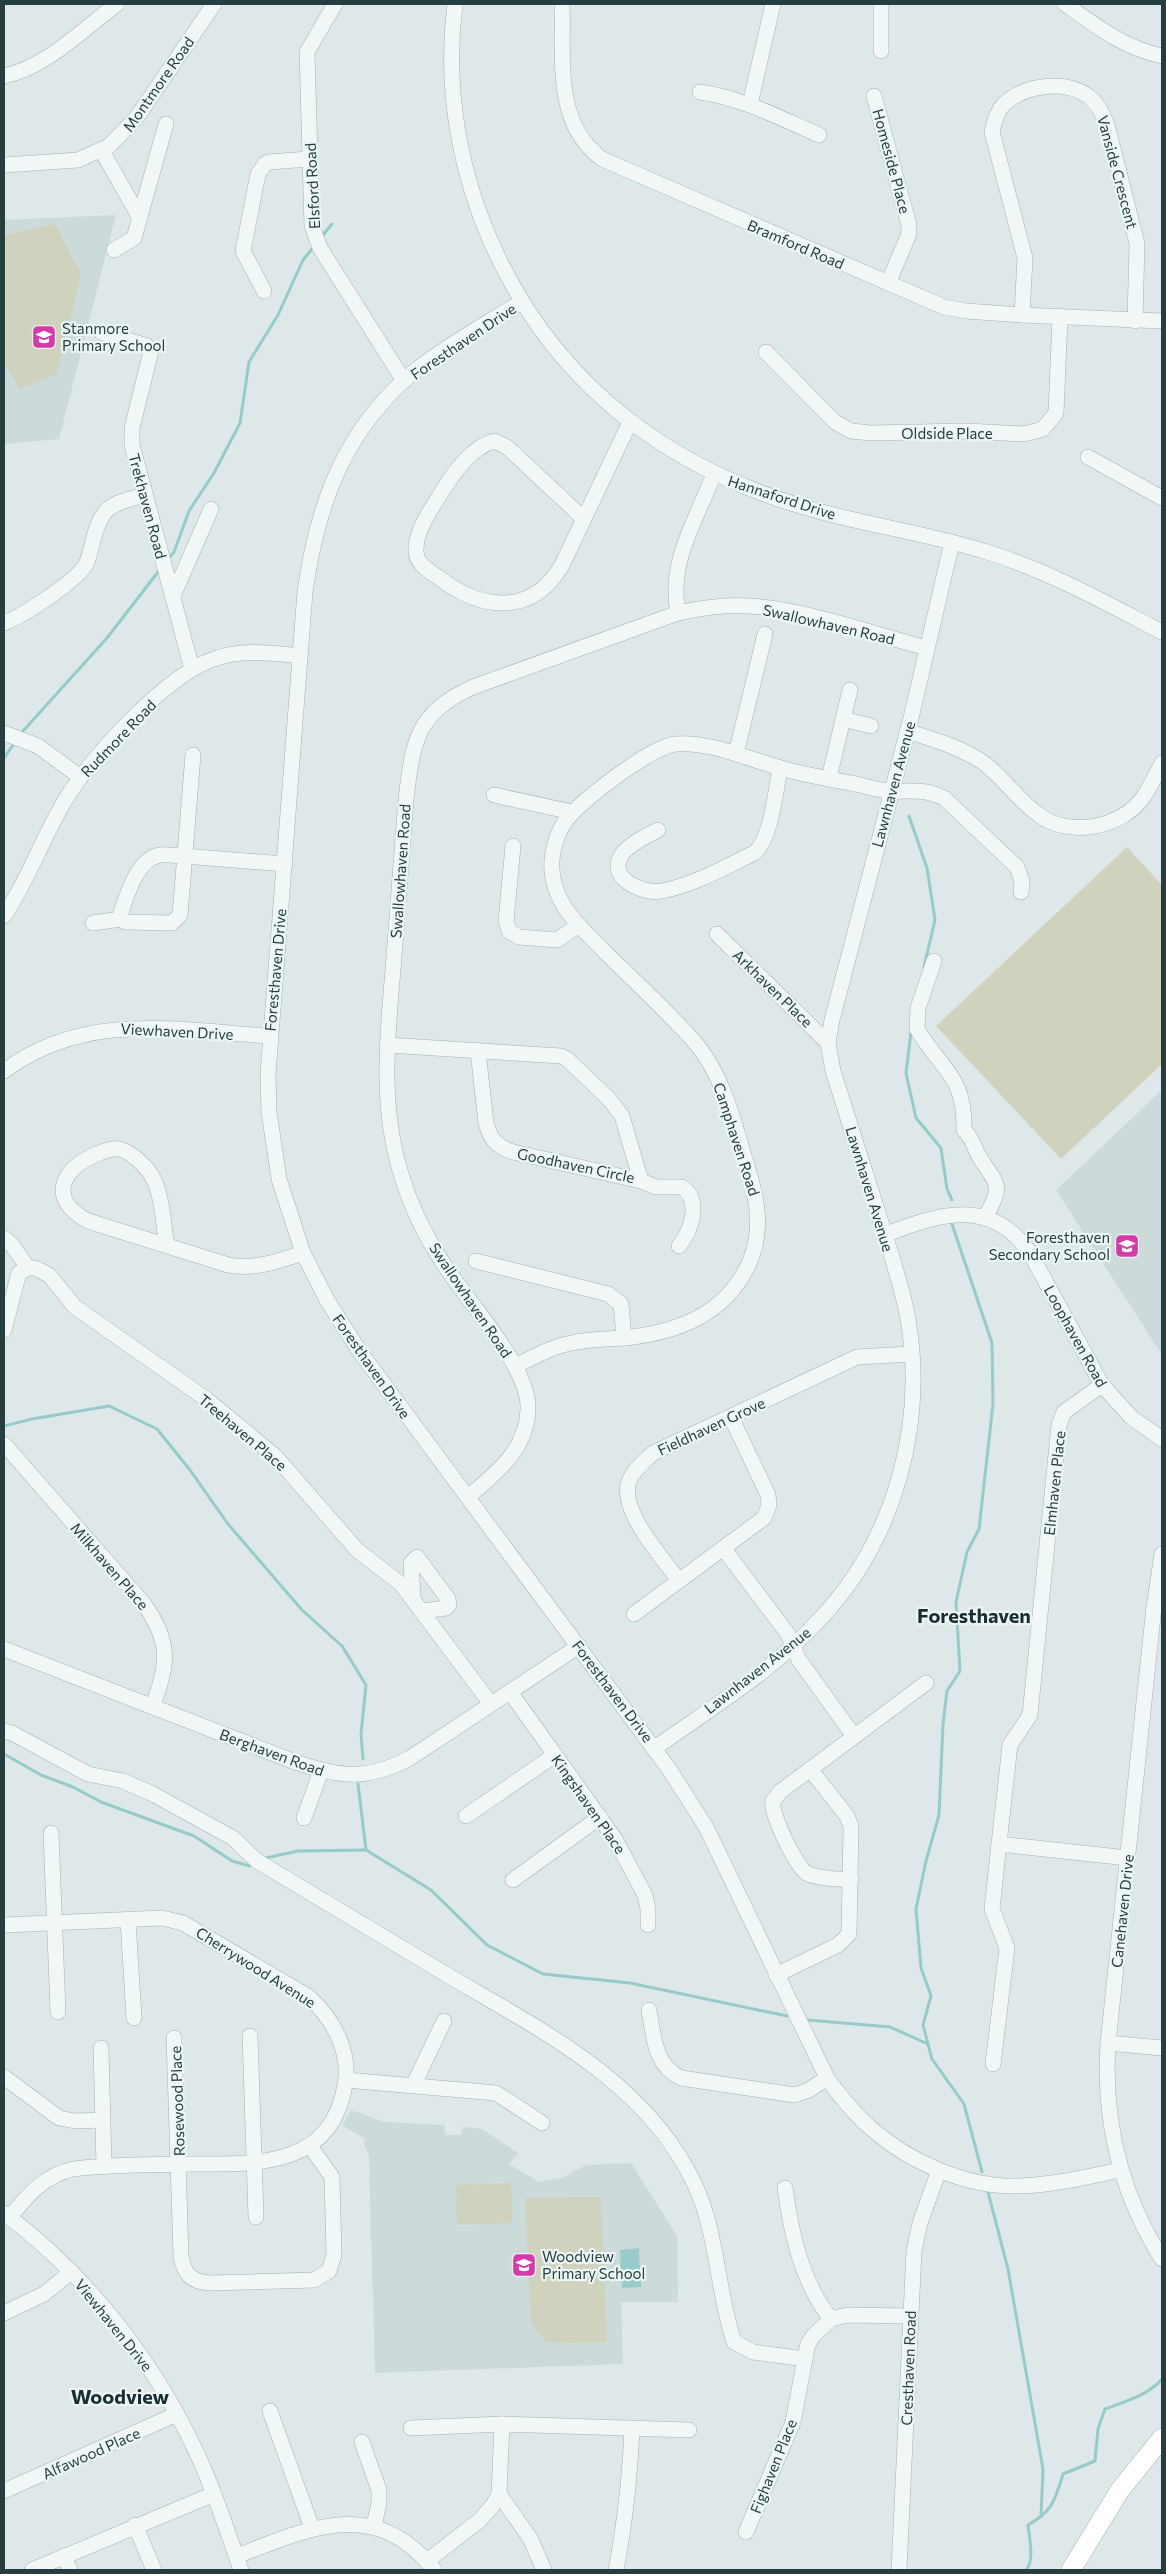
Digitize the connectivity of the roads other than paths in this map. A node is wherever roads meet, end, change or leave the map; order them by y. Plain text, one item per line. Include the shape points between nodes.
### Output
1 (117, 4) edge
2 (214, 4) edge
3 (335, 4) edge
4 (455, 4) edge
5 (562, 4) edge
6 (772, 4) edge
7 (881, 4) edge
8 (1065, 4) edge
9 (881, 51) dead end
10 (1162, 56) edge
11 (4, 76) edge
12 (700, 92) dead end
13 (874, 96) dead end
14 (750, 104) junction
15 (166, 124) dead end
16 (819, 135) dead end
17 (102, 150) junction
18 (309, 159) junction
19 (4, 165) edge
20 (140, 218) junction
21 (114, 250) dead end
22 (888, 283) junction
23 (264, 291) dead end
24 (521, 302) junction
25 (1022, 315) junction
26 (1060, 317) junction
27 (1134, 321) junction
28 (1162, 321) edge
29 (101, 332) dead end
30 (766, 352) dead end
31 (404, 381) junction
32 (630, 422) junction
33 (1088, 457) dead end
34 (714, 474) junction
35 (145, 495) junction
36 (1162, 498) edge
37 (211, 509) dead end
38 (583, 518) junction
39 (952, 542) junction
40 (173, 596) junction
41 (678, 613) junction
42 (4, 623) edge
43 (1162, 632) edge
44 (765, 634) dead end
45 (927, 648) junction
46 (300, 656) junction
47 (192, 669) junction
48 (850, 690) dead end
49 (843, 719) junction
50 (871, 726) dead end
51 (907, 731) junction
52 (4, 733) edge
53 (736, 754) junction
54 (193, 755) dead end
55 (1162, 763) edge
56 (780, 768) junction
57 (79, 776) junction
58 (829, 778) junction
59 (891, 791) junction
60 (494, 795) dead end
61 (572, 812) junction
62 (658, 830) dead end
63 (513, 846) dead end
64 (184, 856) junction
65 (285, 864) junction
66 (1021, 892) dead end
67 (4, 916) edge
68 (121, 919) junction
69 (93, 923) dead end
70 (579, 925) junction
71 (717, 934) dead end
72 (934, 961) dead end
73 (269, 1036) junction
74 (828, 1043) junction
75 (387, 1045) junction
76 (478, 1051) junction
77 (4, 1071) edge
78 (641, 1181) junction
79 (985, 1218) junction
80 (884, 1235) junction
81 (4, 1238) edge
82 (167, 1246) junction
83 (679, 1246) dead end
84 (303, 1253) junction
85 (476, 1262) dead end
86 (25, 1269) junction
87 (4, 1330) edge
88 (624, 1338) junction
89 (911, 1354) junction
90 (516, 1366) junction
91 (1102, 1385) junction
92 (731, 1416) junction
93 (1162, 1439) edge
94 (4, 1444) edge
95 (468, 1497) junction
96 (724, 1548) junction
97 (1162, 1559) edge
98 (679, 1581) junction
99 (412, 1597) junction
100 (423, 1611) junction
101 (634, 1614) dead end
102 (794, 1644) junction
103 (579, 1646) junction
104 (4, 1649) edge
105 (926, 1683) dead end
106 (510, 1692) junction
107 (491, 1704) junction
108 (152, 1707) junction
109 (4, 1730) edge
110 (854, 1736) junction
111 (655, 1748) junction
112 (555, 1755) junction
113 (810, 1769) junction
114 (321, 1771) junction
115 (466, 1816) dead end
116 (600, 1817) junction
117 (304, 1818) dead end
118 (51, 1833) dead end
119 (999, 1844) junction
120 (1128, 1858) junction
121 (513, 1880) dead end
122 (851, 1880) junction
123 (128, 1920) junction
124 (53, 1923) junction
125 (4, 1925) edge
126 (648, 1925) dead end
127 (776, 1975) junction
128 (649, 2010) dead end
129 (58, 2012) dead end
130 (134, 2018) dead end
131 (444, 2021) dead end
132 (250, 2036) dead end
133 (174, 2038) dead end
134 (1108, 2043) junction
135 (101, 2048) dead end
136 (1162, 2048) edge
137 (993, 2064) dead end
138 (4, 2077) edge
139 (827, 2078) junction
140 (346, 2080) junction
141 (414, 2084) junction
142 (102, 2120) junction
143 (542, 2123) dead end
144 (310, 2146) junction
145 (179, 2164) junction
146 (255, 2164) junction
147 (104, 2166) junction
148 (939, 2170) junction
149 (1120, 2170) junction
150 (785, 2188) dead end
151 (7, 2215) edge
152 (256, 2217) dead end
153 (1162, 2259) edge
154 (71, 2272) junction
155 (4, 2313) edge
156 (910, 2316) junction
157 (830, 2319) junction
158 (805, 2359) junction
159 (270, 2411) dead end
160 (178, 2414) junction
161 (502, 2424) junction
162 (411, 2428) dead end
163 (632, 2429) junction
164 (689, 2430) dead end
165 (1162, 2438) edge
166 (362, 2442) dead end
167 (4, 2491) edge
168 (214, 2494) junction
169 (499, 2494) junction
170 (135, 2525) junction
171 (374, 2526) junction
172 (312, 2528) junction
173 (746, 2532) dead end
174 (67, 2563) edge
175 (239, 2563) edge
176 (430, 2566) edge
177 (32, 2570) edge
178 (154, 2570) edge
179 (544, 2570) edge
180 (616, 2570) edge
181 (900, 2570) edge
182 (1071, 2570) edge

1 - 11 street via 42,60
2 - 17 street, Montmore Road via 129,128
3 - 18 street, Elsford Road via 307,52
4 - 24 street, Hannaford Drive via 451,61 462,159 485,230
5 - 22 street, Bramford Road via 565,93 569,117 592,152 632,174
6 - 14 street
7 - 9 street
8 - 10 street via 1120,42 1145,53
12 - 14 street
13 - 22 street, Homeside Place via 909,225 909,234
14 - 16 street
15 - 20 street
17 - 19 street, Montmore Road via 78,160
17 - 20 street
18 - 23 street via 269,162 258,174 243,251
18 - 31 street, Elsford Road via 315,238
20 - 21 street via 134,238
22 - 25 street, Bramford Road via 955,309
24 - 31 street, Foresthaven Drive
24 - 32 street, Hannaford Drive via 580,376
25 - 26 street, Bramford Road
25 - 27 street, Vanside Crescent via 1025,258 992,132 1003,105 1014,96 1047,86 1066,87 1090,96 1103,112 1107,124 1137,243
26 - 27 street, Bramford Road
26 - 30 street, Oldside Place via 1056,413 1043,429 1024,434 966,431 871,433 851,430 835,422
27 - 28 street, Bramford Road
29 - 35 street, Trekhaven Road via 147,346 151,351 131,436
31 - 46 street, Foresthaven Drive via 374,412 356,437 326,497 309,564
32 - 34 street, Hannaford Drive via 670,450
32 - 38 street
33 - 36 street
34 - 39 street, Hannaford Drive via 810,509
34 - 41 street via 677,565 674,588
35 - 40 street, Trekhaven Road
35 - 42 street via 104,510 89,556 80,572 23,614
37 - 40 street, Trekhaven Road
38 - 38 street via 555,576 540,592 511,602 480,601 467,597 428,569 417,556 417,539 423,524 447,483 476,449 494,441 507,447
39 - 43 street, Hannaford Drive via 1052,576
39 - 45 street, Lawnhaven Avenue
40 - 47 street, Trekhaven Road
41 - 45 street, Swallowhaven Road via 708,607 773,609
41 - 75 street, Swallowhaven Road via 465,690 445,702 422,726 411,758 406,799
44 - 53 street
45 - 51 street, Lawnhaven Avenue
46 - 47 street, Rudmore Road via 241,653 214,659
46 - 65 street, Foresthaven Drive
47 - 57 street, Rudmore Road via 151,702
48 - 49 street
49 - 50 street
49 - 58 street
51 - 55 street via 980,760 1040,817 1074,828 1108,822 1132,809 1144,797
51 - 59 street, Lawnhaven Avenue
52 - 57 street via 38,746
53 - 56 street, Camphaven Road
53 - 61 street, Camphaven Road via 688,744 663,748 647,755
54 - 64 street
56 - 58 street, Camphaven Road
56 - 62 street via 766,834 762,846 754,853 680,886 660,892 641,891 623,878 619,862 622,854 635,843
57 - 67 street, Rudmore Road
58 - 59 street, Camphaven Road
59 - 66 street, Camphaven Road via 923,790 944,798 1017,868 1022,881
59 - 74 street, Lawnhaven Avenue
60 - 61 street
61 - 70 street, Camphaven Road via 555,844 552,871 559,897
63 - 70 street via 506,921 509,931 519,937 557,940
64 - 65 street
64 - 68 street via 158,856 144,865 128,892
64 - 68 street via 179,918 168,923 125,922
65 - 73 street, Foresthaven Drive
68 - 69 street
70 - 88 street, Camphaven Road via 684,1031 710,1063 728,1104 757,1204 756,1237 751,1258 736,1287 724,1300 694,1321 658,1333
71 - 74 street, Arkhaven Place
72 - 79 street via 918,1008 916,1029 957,1084 962,1097 964,1130 994,1177 995,1199
73 - 77 street, Viewhaven Drive via 136,1027 111,1029 67,1039 27,1056
73 - 84 street, Foresthaven Drive via 269,1112 274,1151 288,1210
74 - 80 street, Lawnhaven Avenue via 833,1071
75 - 76 street, Goodhaven Circle
75 - 90 street, Swallowhaven Road via 391,1136 408,1196 441,1260
76 - 78 street, Goodhaven Circle via 561,1056 574,1065 610,1099 622,1116
76 - 78 street, Goodhaven Circle via 486,1123 496,1144 512,1152
78 - 83 street via 656,1187 678,1186 692,1200 690,1225
79 - 80 street, Loophaven Road via 965,1215 930,1218
79 - 91 street, Loophaven Road via 996,1221 1019,1237
80 - 89 street, Lawnhaven Avenue via 903,1298
81 - 86 street via 12,1245
82 - 82 street via 154,1180 131,1155 120,1149 108,1150 81,1162 69,1173 62,1193 65,1203 79,1216
82 - 84 street via 238,1267 263,1265
84 - 95 street, Foresthaven Drive via 340,1323
85 - 88 street via 608,1294 621,1304
86 - 87 street via 17,1278
86 - 99 street, Treehaven Place via 35,1268 48,1275 75,1307 206,1399 262,1445 289,1471 346,1538 402,1584
88 - 90 street, Camphaven Road via 568,1343
89 - 92 street, Fieldhaven Grove via 857,1358
89 - 102 street, Lawnhaven Avenue via 913,1389 908,1442 884,1521 841,1594
90 - 95 street, Swallowhaven Road via 526,1391 528,1409 519,1444 503,1467
91 - 93 street, Loophaven Road via 1132,1418
91 - 119 street, Elmhaven Place via 1061,1417 1030,1715 1010,1745
92 - 96 street via 768,1495 769,1505 764,1518
92 - 98 street, Fieldhaven Grove via 653,1453 638,1467 627,1489 630,1507
94 - 108 street, Milkhaven Place via 154,1617 166,1655 160,1687
95 - 103 street, Foresthaven Drive
96 - 98 street
96 - 102 street
97 - 120 street, Canehaven Drive
98 - 101 street
99 - 100 street, Treehaven Place
99 - 100 street via 411,1563 417,1557 448,1598 446,1608
100 - 107 street, Treehaven Place
102 - 110 street via 799,1660
102 - 111 street, Lawnhaven Avenue
103 - 106 street, Berghaven Road
103 - 111 street, Foresthaven Drive
104 - 108 street, Berghaven Road
105 - 110 street
106 - 107 street, Berghaven Road
106 - 112 street, Kingshaven Place
107 - 114 street, Berghaven Road via 391,1768 360,1775 335,1775
108 - 114 street, Berghaven Road
109 - 158 street via 88,1774 123,1781 151,1793 233,1838 257,1861 556,2039 617,2083 674,2147 695,2185 706,2212 727,2322 734,2342 753,2352
110 - 113 street
111 - 127 street, Foresthaven Drive via 706,1827
112 - 115 street
112 - 116 street, Kingshaven Place
113 - 122 street via 850,1821
113 - 122 street via 775,1797 772,1805 776,1818 804,1871 815,1876
114 - 117 street
116 - 121 street
116 - 126 street, Kingshaven Place via 635,1872 645,1895
118 - 124 street
119 - 120 street
119 - 137 street, Elmhaven Place via 992,1909 1007,1948
120 - 134 street, Canehaven Drive
122 - 127 street via 847,1937 838,1945
123 - 124 street, Cherrywood Avenue
123 - 130 street
123 - 140 street, Cherrywood Avenue via 162,1918 183,1923 309,1997 337,2031
124 - 125 street, Cherrywood Avenue
124 - 129 street
127 - 139 street, Foresthaven Drive
128 - 139 street via 658,2056 668,2070 681,2078 795,2095
131 - 141 street
132 - 146 street
133 - 145 street, Rosewood Place
134 - 136 street
134 - 149 street, Canehaven Drive via 1107,2092
135 - 142 street
138 - 142 street via 59,2118
139 - 148 street, Foresthaven Drive via 871,2129
140 - 141 street
140 - 144 street, Cherrywood Avenue via 342,2101 334,2116
141 - 143 street via 496,2093
142 - 147 street
144 - 145 street, Rosewood Place via 329,2172 332,2187 333,2264 325,2275 314,2280 210,2283 192,2279 183,2267 181,2256
144 - 146 street, Cherrywood Avenue via 288,2157
145 - 146 street, Cherrywood Avenue
145 - 147 street, Cherrywood Avenue
146 - 152 street
147 - 151 street, Cherrywood Avenue via 73,2169 50,2177
148 - 149 street, Foresthaven Drive via 1017,2186 1063,2182
148 - 156 street, Cresthaven Road via 916,2239
149 - 153 street, Canehaven Drive via 1141,2221
150 - 157 street via 794,2238 810,2284
151 - 154 street, Viewhaven Drive
154 - 155 street via 44,2294
154 - 160 street, Viewhaven Drive via 136,2349
156 - 157 street via 863,2315
156 - 181 street, Cresthaven Road
157 - 158 street, Fighaven Place via 808,2344
158 - 173 street, Fighaven Place via 793,2422
159 - 172 street
160 - 167 street, Alfawood Place
160 - 168 street, Viewhaven Drive
161 - 162 street
161 - 163 street
161 - 169 street
163 - 164 street
163 - 180 street via 628,2492
165 - 182 main road via 1120,2490
166 - 171 street via 379,2490 380,2503
168 - 170 street
168 - 175 street, Viewhaven Drive
169 - 176 street via 480,2520
169 - 179 street via 530,2538
170 - 174 street
170 - 178 street
171 - 172 street via 340,2523
171 - 176 street via 408,2543
172 - 175 street
174 - 177 street

